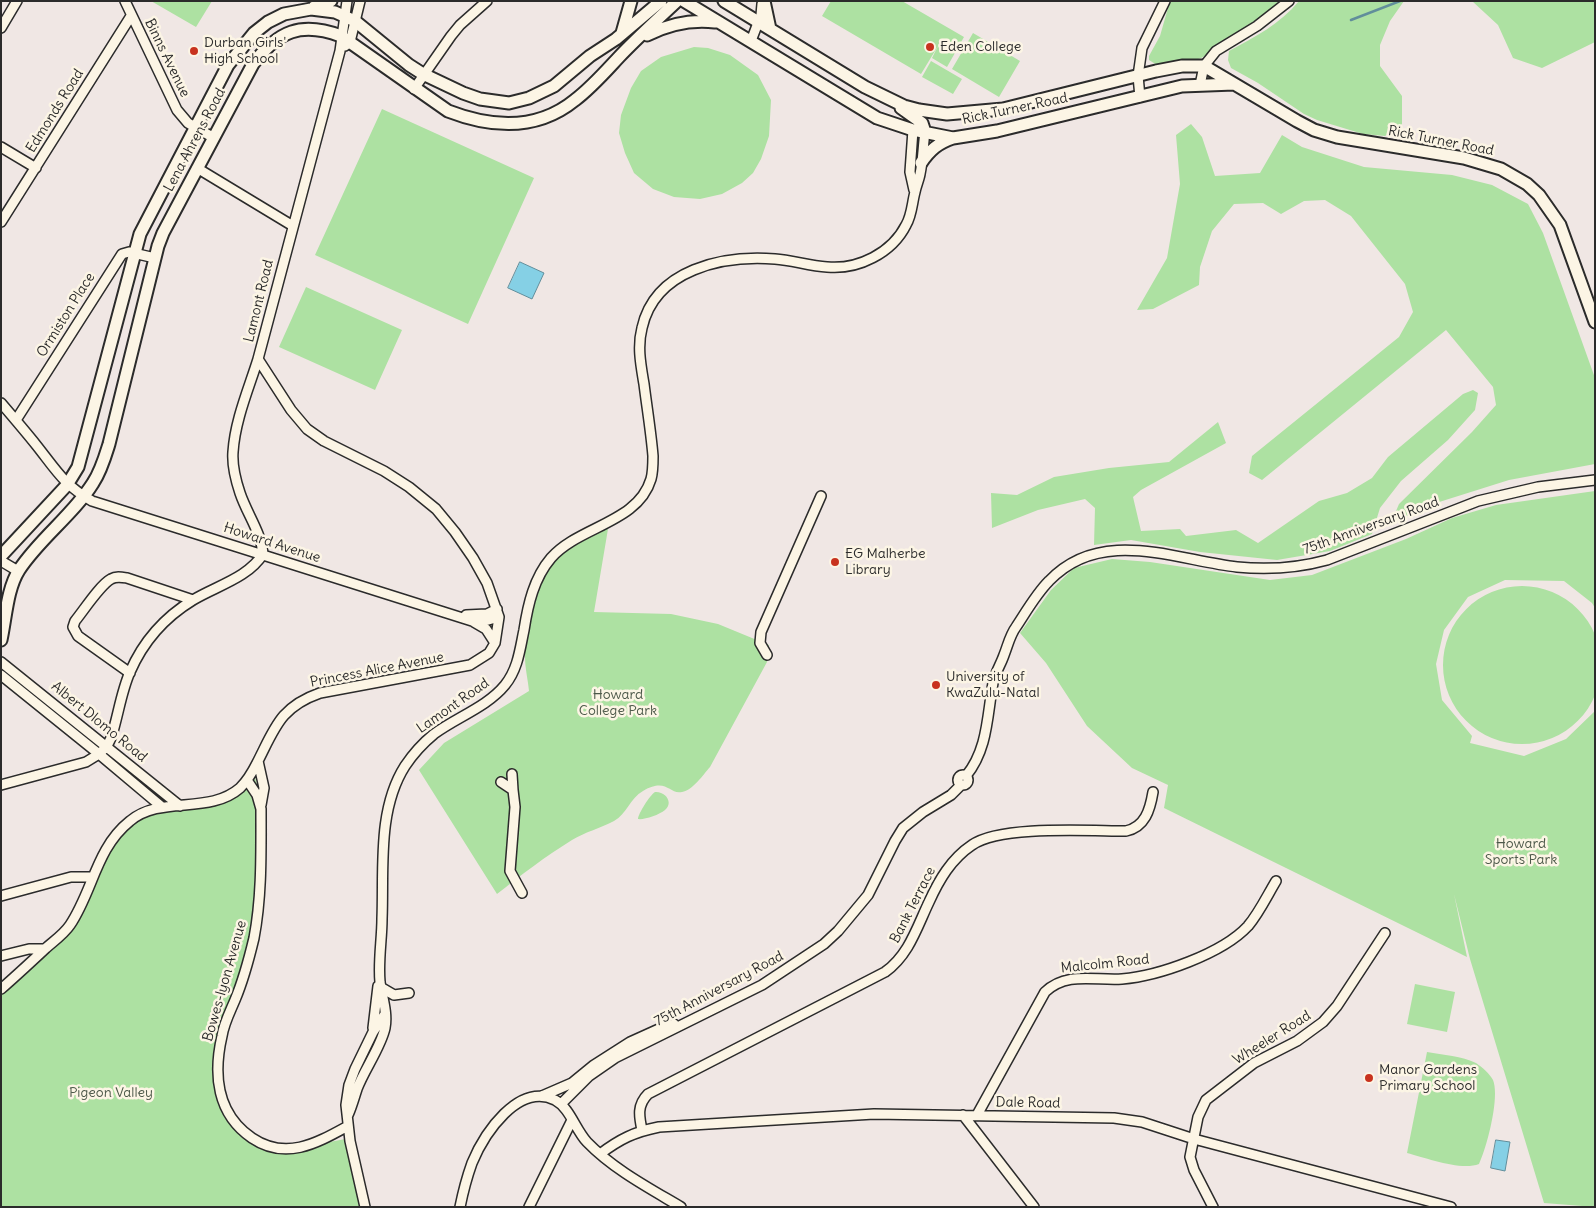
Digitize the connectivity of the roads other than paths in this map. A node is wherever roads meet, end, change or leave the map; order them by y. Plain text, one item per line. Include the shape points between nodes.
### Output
1 (17, 1) edge
2 (125, 1) edge
3 (332, 1) edge
4 (347, 1) edge
5 (360, 1) edge
6 (487, 1) edge
7 (631, 1) edge
8 (661, 1) edge
9 (677, 1) edge
10 (684, 1) edge
11 (724, 1) edge
12 (763, 1) edge
13 (1165, 1) edge
14 (1289, 1) edge
15 (305, 10) junction
16 (131, 16) junction
17 (344, 16) junction
18 (355, 21) junction
19 (758, 21) junction
20 (720, 23) junction
21 (1, 28) edge
22 (770, 29) junction
23 (621, 35) junction
24 (345, 39) junction
25 (750, 41) junction
26 (634, 42) junction
27 (596, 52) junction
28 (1204, 66) junction
29 (609, 67) junction
30 (423, 74) junction
31 (1138, 76) junction
32 (1200, 84) junction
33 (1234, 84) junction
34 (414, 89) junction
35 (1140, 97) junction
36 (885, 98) junction
37 (947, 114) junction
38 (194, 127) junction
39 (920, 128) junction
40 (214, 138) junction
41 (953, 138) junction
42 (1, 147) edge
43 (921, 163) junction
44 (36, 168) junction
45 (197, 168) junction
46 (914, 193) junction
47 (1, 222) edge
48 (293, 226) junction
49 (135, 253) junction
50 (155, 258) junction
51 (1595, 322) edge
52 (258, 359) junction
53 (106, 367) junction
54 (126, 373) junction
55 (1, 403) edge
56 (16, 420) junction
57 (1595, 480) edge
58 (67, 485) junction
59 (83, 496) junction
60 (821, 496) dead end
61 (263, 554) junction
62 (1, 556) edge
63 (1, 561) edge
64 (18, 571) junction
65 (193, 600) junction
66 (498, 613) junction
67 (453, 615) junction
68 (472, 621) junction
69 (1, 640) edge
70 (495, 643) junction
71 (767, 655) dead end
72 (1, 662) edge
73 (130, 672) junction
74 (1, 674) edge
75 (107, 746) junction
76 (99, 754) junction
77 (258, 761) junction
78 (512, 774) dead end
79 (247, 780) junction
80 (501, 782) dead end
81 (1, 785) edge
82 (513, 790) junction
83 (1153, 792) dead end
84 (261, 805) junction
85 (180, 806) junction
86 (162, 807) junction
87 (92, 876) junction
88 (1276, 881) dead end
89 (522, 893) dead end
90 (1, 896) edge
91 (1385, 933) dead end
92 (44, 950) junction
93 (1, 956) edge
94 (381, 985) junction
95 (1, 989) edge
96 (409, 993) dead end
97 (385, 1014) junction
98 (692, 1019) junction
99 (373, 1032) junction
100 (541, 1096) junction
101 (561, 1104) junction
102 (348, 1115) junction
103 (963, 1115) junction
104 (977, 1116) junction
105 (572, 1120) junction
106 (348, 1126) junction
107 (642, 1130) junction
108 (1194, 1139) junction
109 (600, 1154) junction
110 (1436, 1205) edge
111 (365, 1207) edge
112 (460, 1207) edge
113 (529, 1207) edge
114 (681, 1207) edge
115 (1034, 1207) edge
116 (1213, 1207) edge
117 (1451, 1207) edge

1 - 21 street
2 - 16 street, Binns Avenue
3 - 15 main road
4 - 17 street
5 - 18 street
6 - 30 street via 455,31
7 - 23 main road
8 - 23 main road, Lena Ahrens Road
9 - 26 main road, Lena Ahrens Road
10 - 20 main road, Rick Turner Road
11 - 19 main road, Rick Turner Road
12 - 19 street
12 - 22 main road
13 - 31 street via 1142,48
14 - 28 street via 1257,26 1216,51
15 - 17 main road, Lena Ahrens Road via 322,9
15 - 38 main road, Lena Ahrens Road via 284,14 254,33 228,65
16 - 38 street, Binns Avenue via 177,110
16 - 44 street, Edmonds Road
17 - 18 main road, Lena Ahrens Road
17 - 24 street
18 - 24 street
18 - 30 main road, Lena Ahrens Road
19 - 22 main road, Rick Turner Road
19 - 25 street
20 - 25 main road, Rick Turner Road
20 - 26 main road via 675,23
22 - 36 main road, Rick Turner Road
23 - 27 main road, Lena Ahrens Road
24 - 34 main road, Lena Ahrens Road
24 - 40 main road, Lena Ahrens Road via 328,31 313,29 287,33 275,40 253,64
24 - 48 street, Lamont Road
25 - 39 main road, Rick Turner Road via 877,118
26 - 29 main road, Lena Ahrens Road
27 - 29 main road
27 - 30 main road, Lena Ahrens Road via 554,86 529,98 509,102 480,99
28 - 31 main road, Rick Turner Road via 1182,66
28 - 32 street
28 - 33 main road, Rick Turner Road
29 - 34 main road, Lena Ahrens Road via 563,109 518,124 489,124 464,117 448,111
30 - 34 street
31 - 35 street
31 - 37 main road, Rick Turner Road via 1003,109
32 - 33 main road, Rick Turner Road
32 - 35 main road, Rick Turner Road
33 - 51 main road, Rick Turner Road via 1314,130 1487,164 1515,176 1539,195 1560,225
35 - 41 main road, Rick Turner Road
36 - 37 main road, Rick Turner Road via 904,106
36 - 39 main road
37 - 39 main road
38 - 40 street, Binns Avenue
38 - 49 main road, Lena Ahrens Road via 146,220
39 - 41 main road, Rick Turner Road
39 - 43 street
39 - 46 street via 910,172
40 - 45 main road, Lena Ahrens Road
41 - 43 main road via 931,149
42 - 44 street
43 - 46 street
44 - 47 street, Edmonds Road
45 - 48 street
45 - 50 main road, Lena Ahrens Road via 163,233
46 - 94 street, Lamont Road via 909,218 898,237 882,252 860,263 829,268 774,259 730,261 705,266 678,277 654,301 642,327 639,354 653,456 648,486 623,513 571,541 551,558 531,596 517,663 505,685 486,702 436,733 404,767 394,788 385,826
48 - 52 street, Lamont Road
49 - 50 street
49 - 53 main road, Lena Ahrens Road
49 - 56 street, Ormiston Place via 122,254 116,262
50 - 54 main road, Lena Ahrens Road
52 - 61 street via 233,452 244,506 260,538
52 - 66 street, Lamont Road via 306,429 384,470 436,509 473,558
53 - 54 main road
53 - 58 main road, Lena Ahrens Road via 84,452
54 - 59 main road, Lena Ahrens Road via 104,460
55 - 56 street, Howard Avenue
56 - 58 street, Howard Avenue
57 - 98 street, 75th Anniversary Road via 1538,487 1478,502 1327,560 1303,566 1239,567 1137,550 1107,551 1084,557 1063,569 1049,580 1013,631 995,677 984,744 974,764 950,795 903,828 868,895 838,932 762,985
58 - 59 street, Howard Avenue
58 - 62 main road, Lena Ahrens Road
59 - 61 street, Howard Avenue
59 - 64 main road, Lena Ahrens Road
60 - 71 street via 762,632 760,643
61 - 65 street via 246,572
61 - 67 street, Howard Avenue
63 - 64 street
64 - 69 main road, Lena Ahrens Road
65 - 73 street via 171,615 151,637
65 - 73 street via 120,576 106,583 73,627 78,636
66 - 67 street, Howard Avenue
66 - 68 street, Howard Avenue via 485,621
66 - 70 street
67 - 68 street, Howard Avenue
68 - 70 street, Howard Avenue via 486,629
70 - 77 street, Princess Alice Avenue via 489,653 470,665 320,692 306,698 295,704 272,730
72 - 75 street, Albert Dlomo Road
73 - 75 street
74 - 76 street, Albert Dlomo Road
75 - 76 street
75 - 85 street, Albert Dlomo Road
76 - 81 street via 86,762
76 - 86 street, Albert Dlomo Road
77 - 79 street, Princess Alice Avenue
77 - 84 street, Bowes-lyon Avenue via 264,788
78 - 82 street
79 - 84 street
79 - 85 street, Princess Alice Avenue via 231,794 204,803
80 - 82 street
82 - 89 street via 515,807 510,871
83 - 107 street, Bank Terrace via 1145,820 1134,830 1008,834 972,845 941,877 906,950 893,967 648,1094 640,1104
84 - 106 street, Bowes-lyon Avenue via 258,911 246,969 222,1036 218,1076 221,1096 228,1116 242,1131 271,1146 304,1148
85 - 86 street, Princess Alice Avenue
86 - 87 street, Princess Alice Avenue via 130,820 104,851
87 - 90 street via 71,877
87 - 92 street, Princess Alice Avenue via 69,926
88 - 104 street, Malcolm Road via 1247,927 1201,956 1148,975 1121,979 1070,979 1053,984 1045,992
91 - 108 street, Wheeler Road via 1323,1022 1297,1041 1254,1063 1206,1100 1198,1117
92 - 93 street via 33,948
92 - 95 street, Princess Alice Avenue
94 - 96 street via 394,995
94 - 97 street, Lamont Road
94 - 99 street, Lamont Road via 378,987
97 - 99 street
97 - 102 street, Lamont Road via 384,1030
98 - 100 street via 630,1042 572,1083
98 - 101 street, 75th Anniversary Road via 615,1058 589,1076
99 - 102 street via 349,1084
100 - 101 street
100 - 112 street via 520,1101 502,1116 490,1132 472,1162
101 - 105 street
102 - 106 street
103 - 104 street, Dale Road
103 - 107 street, Dale Road via 874,1114
103 - 115 street
104 - 108 street, Dale Road via 1114,1118 1142,1122
105 - 109 street
105 - 113 street
106 - 111 street
107 - 109 street, Dale Road via 619,1140
108 - 110 street, Dale Road
108 - 116 street, Wheeler Road via 1190,1150 1191,1164
109 - 114 street
110 - 117 street, Dale Road

